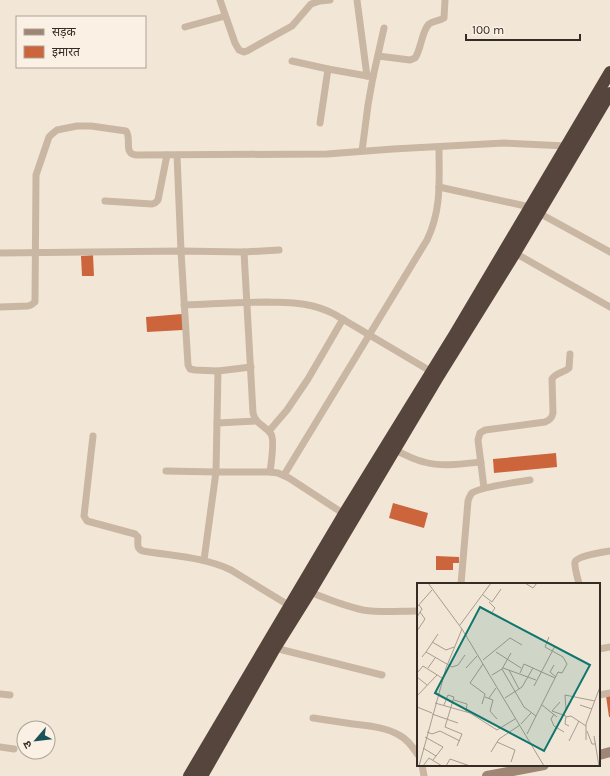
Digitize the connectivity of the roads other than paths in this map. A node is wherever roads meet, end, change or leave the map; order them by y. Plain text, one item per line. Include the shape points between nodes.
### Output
1 (220, 0) edge
2 (330, 0) edge
3 (357, 0) edge
4 (445, 0) edge
5 (225, 16) junction
6 (185, 27) dead end
7 (384, 28) dead end
8 (378, 56) junction
9 (292, 61) dead end
10 (328, 69) junction
11 (610, 72) edge
12 (370, 76) junction
13 (610, 93) edge
14 (320, 123) dead end
15 (566, 146) junction
16 (439, 147) junction
17 (362, 151) junction
18 (167, 155) junction
19 (177, 155) junction
20 (439, 187) junction
21 (105, 201) dead end
22 (534, 210) junction
23 (279, 250) dead end
24 (181, 251) junction
25 (244, 252) junction
26 (610, 252) edge
27 (0, 253) edge
28 (35, 253) junction
29 (515, 253) junction
30 (247, 302) junction
31 (184, 305) junction
32 (0, 307) edge
33 (610, 307) edge
34 (343, 319) junction
35 (370, 335) junction
36 (570, 354) dead end
37 (251, 366) junction
38 (218, 371) junction
39 (432, 372) junction
40 (256, 421) junction
41 (217, 423) junction
42 (269, 432) junction
43 (93, 436) dead end
44 (395, 450) junction
45 (481, 462) junction
46 (166, 471) dead end
47 (216, 472) junction
48 (270, 472) junction
49 (284, 475) junction
50 (530, 480) dead end
51 (484, 488) junction
52 (344, 514) junction
53 (610, 550) edge
54 (204, 560) junction
55 (461, 583) edge
56 (580, 583) edge
57 (310, 592) junction
58 (290, 606) junction
59 (417, 611) edge
60 (610, 647) edge
61 (275, 648) junction
62 (600, 649) edge
63 (382, 675) dead end
64 (610, 693) edge
65 (0, 694) edge
66 (600, 695) edge
67 (10, 696) dead end
68 (313, 718) dead end
69 (0, 747) edge
70 (14, 749) dead end
71 (610, 752) edge
72 (417, 753) edge
73 (600, 755) edge
74 (422, 766) edge
75 (540, 766) edge
76 (507, 774) edge
77 (189, 776) edge
78 (202, 776) edge
79 (424, 776) edge
80 (487, 776) edge

1 - 5 street
2 - 5 street via 312,4 292,26 244,52 239,50 235,43
3 - 12 street
4 - 8 street via 444,18 427,26 415,58 410,60
5 - 6 street
7 - 8 street
8 - 12 street
9 - 10 street
10 - 12 street
10 - 14 street
11 - 15 highway
12 - 17 street
13 - 22 highway
15 - 16 street via 504,143
15 - 22 highway
16 - 17 street
16 - 20 street
17 - 19 street via 327,154
18 - 19 street
18 - 21 street via 158,200 155,203
18 - 28 street via 131,154 128,133 123,130 85,126 63,128 54,132 49,137 36,175
19 - 24 street
20 - 22 street
20 - 35 street via 433,229
22 - 26 street
22 - 29 highway
22 - 39 highway
23 - 25 street
24 - 25 street
24 - 28 street
24 - 31 street
25 - 30 street
27 - 28 street
28 - 32 street via 35,302 28,306
29 - 33 street
29 - 44 highway
30 - 31 street
30 - 34 street via 309,305 323,308
30 - 37 street
31 - 38 street via 190,369
34 - 35 street
34 - 42 street via 308,379
35 - 39 street
35 - 49 street
36 - 45 street via 569,368 552,379 551,418 545,422 485,430 478,436
37 - 38 street
37 - 40 street via 253,413
38 - 41 street
39 - 52 highway
40 - 41 street
40 - 42 street
41 - 47 street
42 - 48 street via 273,440
43 - 54 street via 84,516 87,521 135,534 138,537 138,548 142,551
44 - 45 street via 433,464
44 - 57 highway
45 - 51 street
46 - 47 street
47 - 48 street
47 - 54 street
48 - 49 street
49 - 52 street
50 - 51 street
51 - 55 street via 472,492 468,501
52 - 58 highway
53 - 56 street via 576,560
54 - 58 street via 231,570
57 - 59 street via 363,610
57 - 61 highway
58 - 77 highway
60 - 62 street
61 - 63 street
61 - 78 highway
64 - 66 street
65 - 67 street
68 - 72 street via 387,730 407,740
69 - 70 street
71 - 73 street
74 - 79 street
75 - 76 street
76 - 80 street

